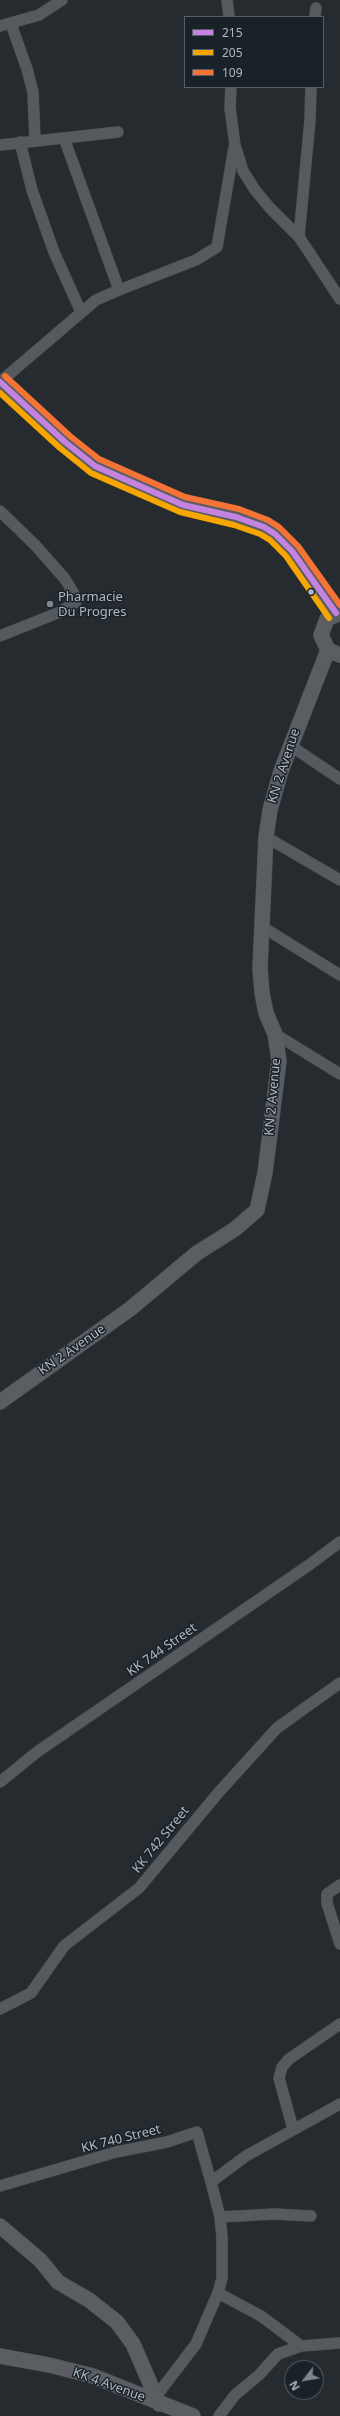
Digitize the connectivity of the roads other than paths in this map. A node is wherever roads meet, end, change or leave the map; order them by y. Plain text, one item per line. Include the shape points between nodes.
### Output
1 (62, 0) edge
2 (227, 0) edge
3 (229, 16) edge
4 (5, 25) edge
5 (231, 88) edge
6 (311, 88) edge
7 (118, 132) dead end
8 (64, 138) junction
9 (35, 141) junction
10 (20, 142) junction
11 (0, 145) edge
12 (235, 145) junction
13 (299, 237) junction
14 (119, 290) junction
15 (340, 299) edge
16 (80, 312) junction
17 (0, 382) edge
18 (0, 511) edge
19 (338, 613) edge
20 (0, 636) edge
21 (336, 655) edge
22 (291, 746) junction
23 (340, 779) edge
24 (266, 837) junction
25 (340, 880) edge
26 (261, 926) junction
27 (340, 974) edge
28 (275, 1034) junction
29 (340, 1074) edge
30 (0, 1402) edge
31 (340, 1542) edge
32 (340, 1684) edge
33 (0, 1782) edge
34 (340, 1885) edge
35 (340, 1944) edge
36 (0, 2009) edge
37 (340, 2024) edge
38 (340, 2104) edge
39 (293, 2129) junction
40 (212, 2182) junction
41 (0, 2186) edge
42 (311, 2216) dead end
43 (220, 2217) junction
44 (0, 2226) edge
45 (218, 2293) junction
46 (340, 2342) edge
47 (301, 2346) junction
48 (0, 2356) edge
49 (158, 2400) junction
50 (193, 2416) edge
51 (219, 2416) edge

1 - 4 street via 39,15
2 - 3 street
4 - 9 street via 27,69 33,92
5 - 12 street via 230,108
6 - 13 street
7 - 8 street
8 - 9 street
8 - 14 street
9 - 10 street
10 - 11 street
10 - 16 street via 32,190
12 - 13 street via 243,171 254,190
12 - 14 street via 217,248 196,260
13 - 15 street
14 - 16 street via 96,300
16 - 17 street
17 - 19 street via 95,466 183,505 243,520 264,527 275,534 292,551
18 - 20 street via 65,579 76,602 60,612
19 - 21 street via 326,619 321,629 322,640
21 - 22 street, KN 2 Avenue
22 - 23 street
22 - 24 street, KN 2 Avenue via 270,810
24 - 25 street
24 - 26 street, KN 2 Avenue
26 - 27 street
26 - 28 street, KN 2 Avenue via 262,993 266,1013
28 - 29 street
28 - 30 street, KN 2 Avenue via 279,1062 277,1084 258,1210 235,1229 197,1253 130,1309
31 - 33 street, KK 744 Street via 37,1752
32 - 36 street, KK 742 Street via 277,1728 219,1792 140,1888 64,1946 31,1993
34 - 35 street via 327,1894 327,1903
37 - 39 street via 288,2059 282,2067 279,2078
38 - 39 street
39 - 40 street via 246,2156
40 - 41 street, KK 740 Street via 197,2132 168,2142 116,2152
40 - 43 street
42 - 43 street via 274,2214
43 - 45 street via 222,2278
44 - 49 street via 40,2260 58,2282 90,2300 117,2322 133,2344
45 - 47 street via 261,2316
45 - 49 street via 196,2344
46 - 47 street
47 - 51 street via 278,2354 259,2375 235,2395
48 - 49 street, KK 4 Avenue via 93,2376
49 - 50 street, KK 4 Avenue

